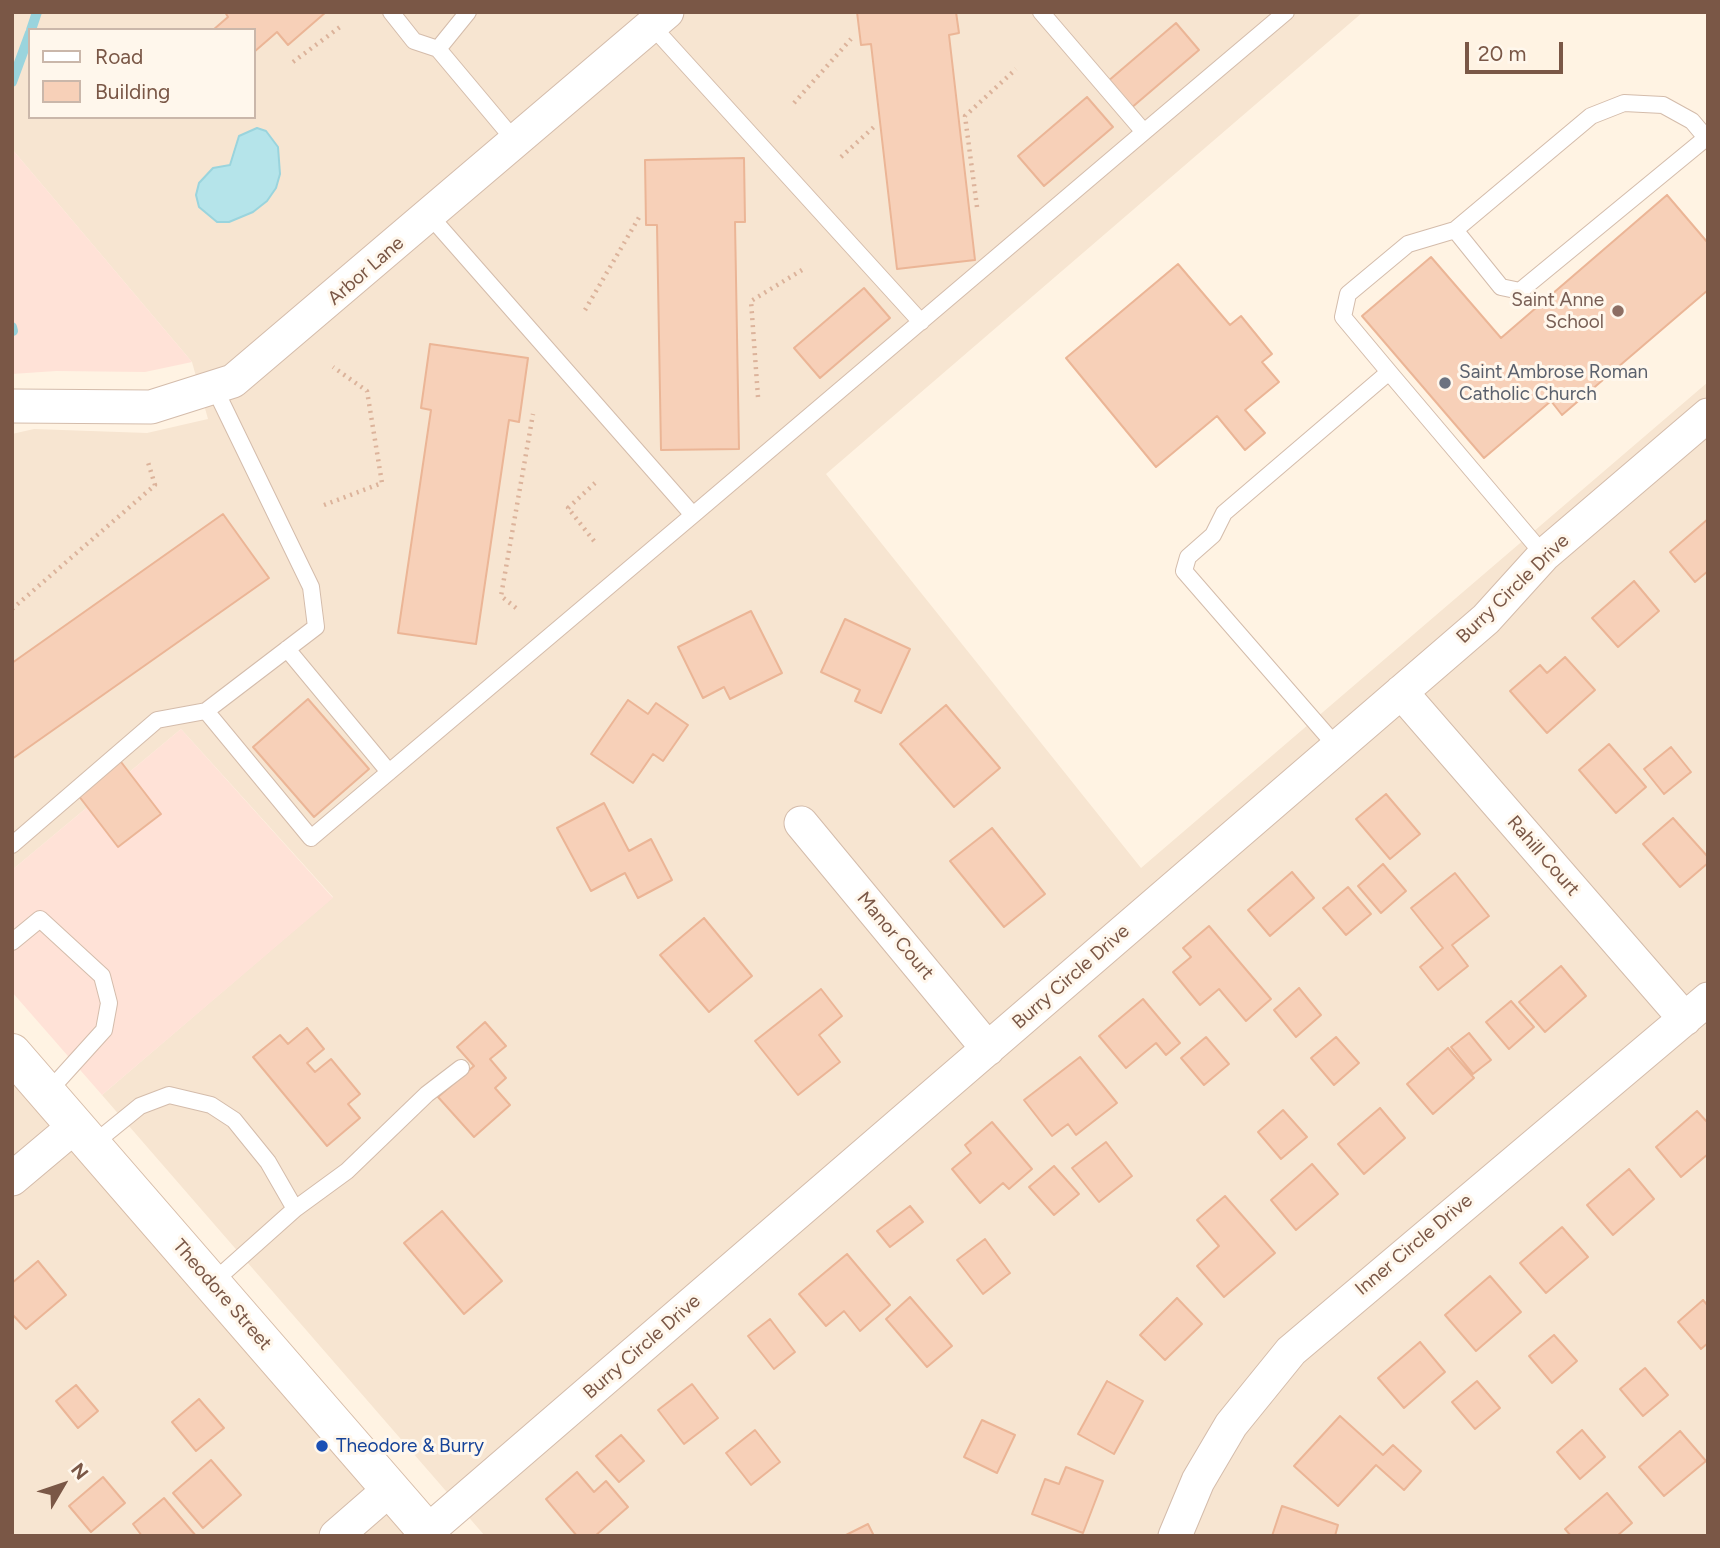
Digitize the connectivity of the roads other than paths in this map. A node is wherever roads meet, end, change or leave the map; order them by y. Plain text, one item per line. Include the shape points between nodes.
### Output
1 (390, 12) edge
2 (468, 12) edge
3 (1041, 12) edge
4 (1286, 12) edge
5 (659, 19) edge
6 (438, 50) junction
7 (1144, 132) junction
8 (1707, 139) edge
9 (516, 142) junction
10 (430, 216) junction
11 (1455, 230) junction
12 (920, 322) junction
13 (1389, 372) junction
14 (214, 387) junction
15 (12, 406) edge
16 (1708, 415) edge
17 (693, 515) junction
18 (1544, 555) junction
19 (288, 649) junction
20 (1401, 692) junction
21 (206, 711) junction
22 (1337, 747) junction
23 (389, 772) junction
24 (802, 823) dead end
25 (12, 845) edge
26 (12, 942) edge
27 (1696, 1009) edge
28 (988, 1049) junction
29 (12, 1053) edge
30 (461, 1068) dead end
31 (47, 1093) junction
32 (83, 1135) junction
33 (12, 1179) edge
34 (295, 1209) junction
35 (212, 1283) junction
36 (390, 1489) junction
37 (429, 1534) edge
38 (336, 1536) edge
39 (1175, 1536) edge

1 - 6 lane via 415,41
2 - 6 lane
3 - 7 lane
4 - 7 lane
5 - 9 street, Arbor Lane
5 - 12 lane
6 - 9 lane
7 - 12 lane
8 - 11 lane via 1692,121 1663,105 1624,103 1591,116
8 - 11 lane via 1520,291 1501,287
9 - 10 street, Arbor Lane
10 - 14 street, Arbor Lane via 233,381
10 - 17 lane
11 - 13 lane via 1408,244 1348,295 1343,317
12 - 17 lane
13 - 18 lane
13 - 22 lane via 1224,513 1213,535 1188,557 1184,571
14 - 15 street, Arbor Lane via 151,407
14 - 19 lane via 311,587 316,627
16 - 18 street, Burry Circle Drive
17 - 23 lane
18 - 20 street, Burry Circle Drive via 1486,619
19 - 21 lane
19 - 23 lane
20 - 22 street, Burry Circle Drive
20 - 27 street, Rahill Court
21 - 23 lane via 311,838
21 - 25 lane via 157,720
22 - 28 street, Burry Circle Drive
24 - 28 street, Manor Court
26 - 31 lane via 40,919 102,976 109,1003 104,1030
27 - 39 street, Inner Circle Drive via 1291,1351 1231,1425 1198,1481
28 - 37 street, Burry Circle Drive
29 - 31 main road, Theodore Street
30 - 34 lane via 427,1094 347,1171
31 - 32 main road, Theodore Street
32 - 33 street
32 - 34 lane via 169,1096 211,1105 234,1120 268,1163
32 - 35 main road, Theodore Street
34 - 35 lane
35 - 36 main road, Theodore Street
36 - 37 main road, Theodore Street
36 - 38 street

